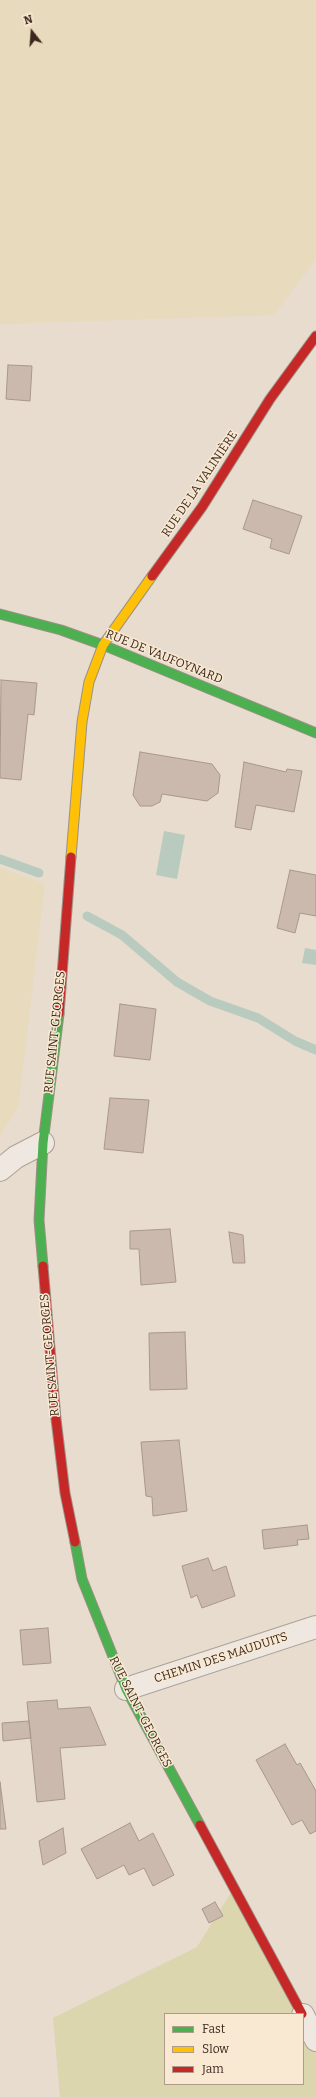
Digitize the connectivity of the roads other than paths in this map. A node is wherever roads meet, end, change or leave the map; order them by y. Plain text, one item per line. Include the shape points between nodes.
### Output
1 (316, 336) edge
2 (0, 614) edge
3 (103, 645) junction
4 (316, 733) edge
5 (42, 1143) junction
6 (0, 1170) edge
7 (316, 1627) edge
8 (126, 1689) junction
9 (302, 2013) edge
10 (304, 2016) edge
11 (316, 2040) edge

1 - 3 street, RUE DE LA VALINIÈRE via 270,399 202,507
2 - 3 street, RUE DE VAUFOYNARD via 61,630
3 - 4 street, RUE DE VAUFOYNARD
3 - 5 street, RUE SAINT-GEORGES via 89,682 82,722 60,1002
5 - 6 street via 16,1157
5 - 8 street, RUE SAINT-GEORGES via 40,1245 65,1493 82,1579
7 - 8 street, CHEMIN DES MAUDUITS
8 - 9 street, RUE SAINT-GEORGES
10 - 11 street, RUE SAINT-GEORGES

